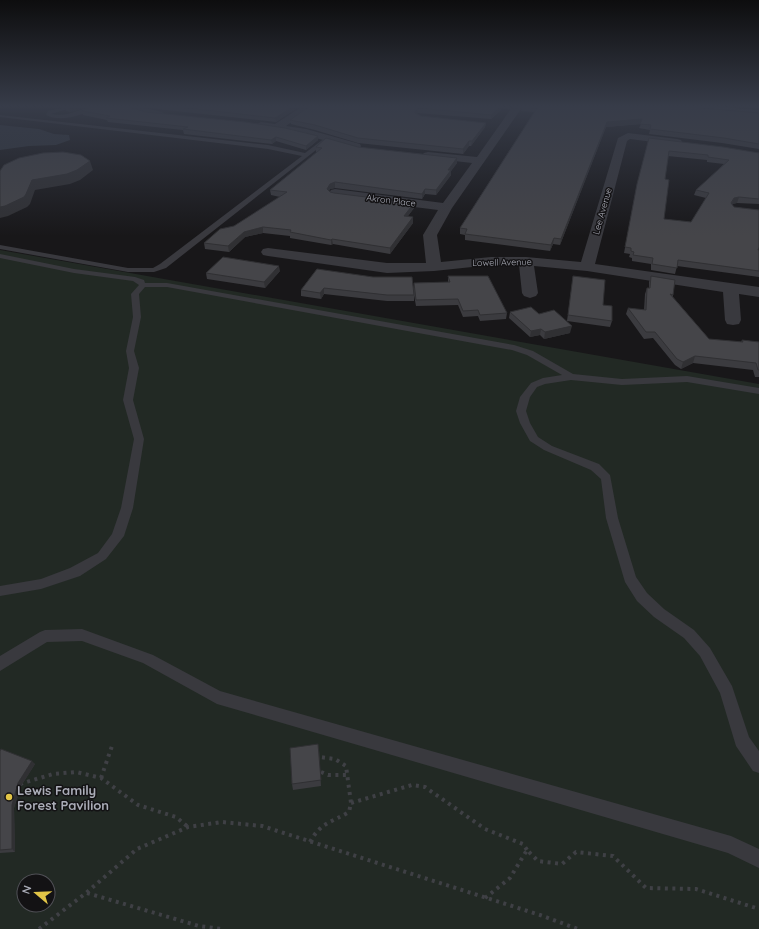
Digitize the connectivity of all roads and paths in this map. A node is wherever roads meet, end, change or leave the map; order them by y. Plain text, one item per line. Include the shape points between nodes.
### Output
1 (279, 149) edge
2 (314, 149) edge
3 (488, 149) edge
4 (619, 149) edge
5 (419, 154) edge
6 (307, 155) junction
7 (480, 161) junction
8 (335, 193) edge
9 (446, 207) junction
10 (0, 247) edge
11 (268, 252) dead end
12 (0, 256) edge
13 (526, 261) junction
14 (434, 267) junction
15 (587, 267) junction
16 (143, 285) junction
17 (731, 288) junction
18 (759, 292) edge
19 (530, 293) dead end
20 (733, 320) dead end
21 (571, 377) junction
22 (759, 391) edge
23 (0, 591) edge
24 (0, 665) edge
25 (113, 743) dead end
26 (320, 757) edge
27 (759, 765) edge
28 (321, 772) edge
29 (347, 775) junction
30 (101, 778) junction
31 (15, 787) edge
32 (351, 803) junction
33 (188, 827) junction
34 (310, 842) junction
35 (527, 850) junction
36 (759, 859) edge
37 (86, 893) junction
38 (485, 898) junction
39 (759, 909) edge
40 (38, 929) edge
41 (222, 929) edge
42 (578, 929) edge

1 - 6 lane
2 - 6 lane
3 - 7 street
4 - 15 street, Lee Avenue
5 - 7 street
6 - 10 lane via 163,266 154,270 128,270
7 - 9 street
8 - 9 street, Akron Place
9 - 14 street via 430,235
11 - 14 street, Lowell Avenue via 387,268
12 - 16 lane via 74,271 135,279
13 - 14 street, Lowell Avenue via 491,261
13 - 15 street, Lowell Avenue
13 - 19 street
15 - 17 street, Lowell Avenue
16 - 21 lane via 167,285 514,348 530,353
16 - 23 lane via 135,294 137,318 130,351 134,368 128,400 139,439 127,508 118,536 102,556 75,572 41,584
17 - 18 street, Lowell Avenue
17 - 20 street
21 - 22 lane via 622,382 687,379
21 - 27 lane via 543,381 534,385 524,397 521,411 525,423 534,439 548,448 595,467 606,478 612,518 630,578 642,597 688,634 705,652 727,691 742,741
24 - 36 lane via 45,636 82,635 148,659 218,697 731,845
25 - 30 path
26 - 29 path via 335,759 346,766
28 - 29 path via 328,775
29 - 32 path
30 - 31 path via 76,772 53,774
30 - 33 path via 138,804 176,817
32 - 34 path via 349,812 327,822 315,831
32 - 35 path via 412,785 425,787 485,829 523,844
33 - 34 path via 222,822 262,826
33 - 37 path via 137,849
34 - 38 path
35 - 38 path via 510,878
35 - 39 path via 538,861 562,864 576,852 613,856 646,888 696,889
37 - 40 path
37 - 41 path via 199,926
38 - 42 path

